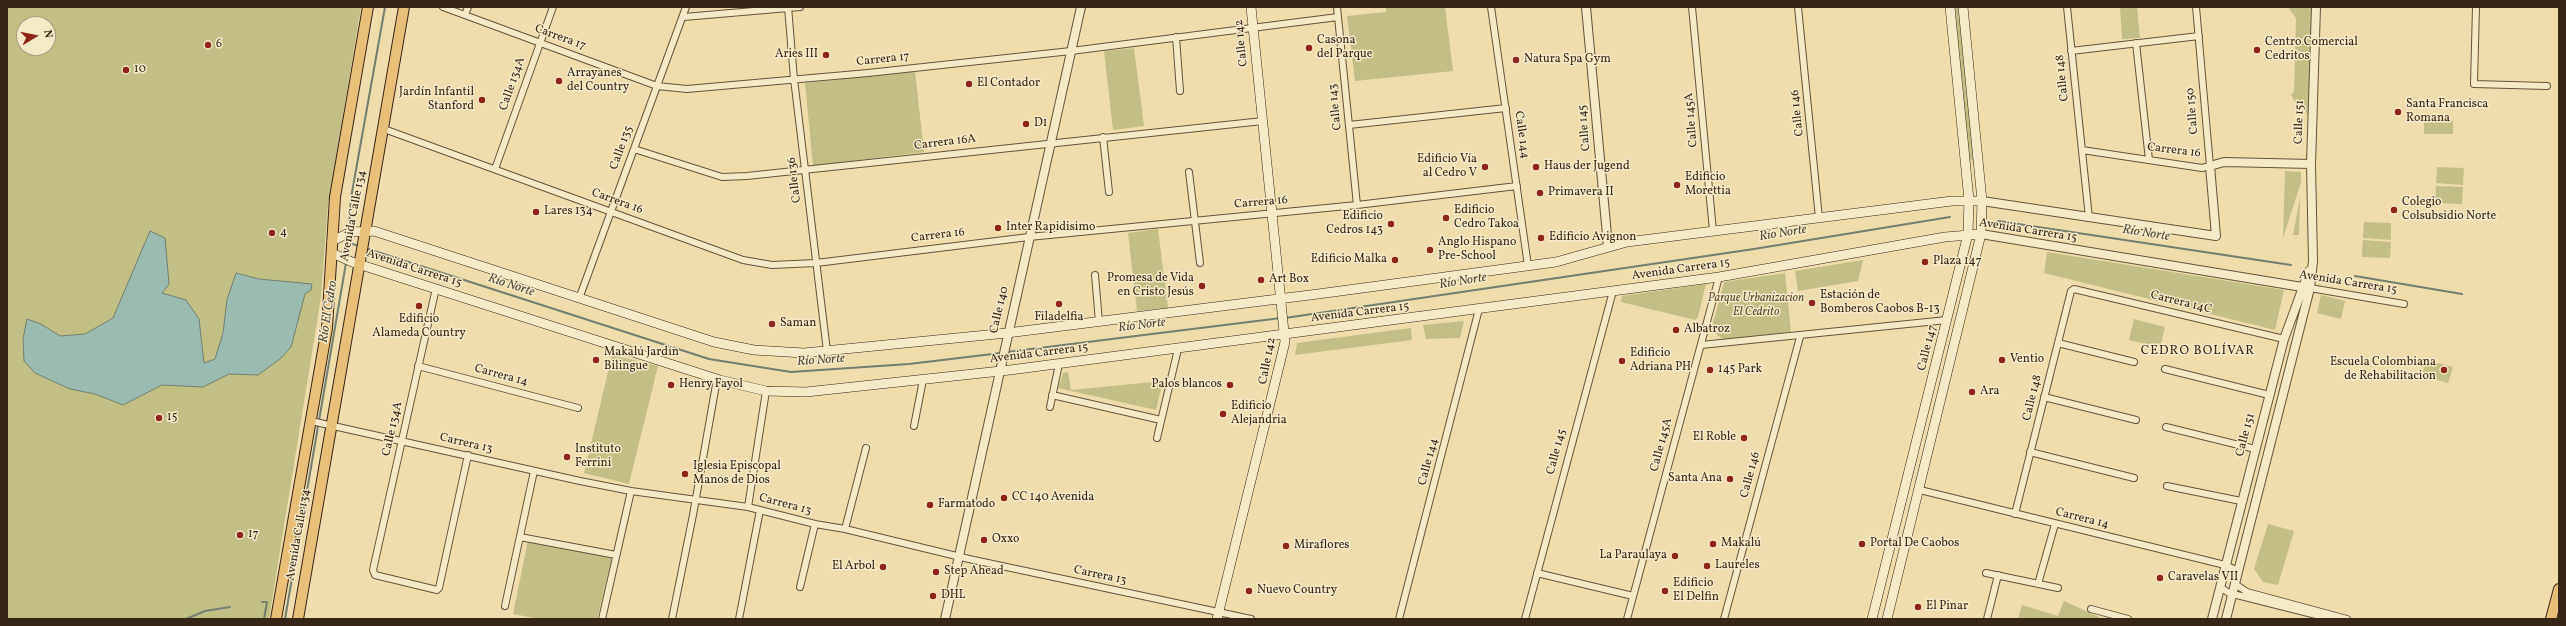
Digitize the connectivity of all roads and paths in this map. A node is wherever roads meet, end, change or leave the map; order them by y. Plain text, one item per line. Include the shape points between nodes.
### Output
1 (368, 7) edge
2 (404, 7) edge
3 (443, 7) edge
4 (468, 7) edge
5 (553, 7) edge
6 (686, 7) edge
7 (800, 7) edge
8 (1081, 7) edge
9 (1251, 7) edge
10 (1337, 7) edge
11 (1492, 7) edge
12 (1586, 7) edge
13 (1692, 7) edge
14 (1798, 7) edge
15 (1950, 7) edge
16 (1963, 7) edge
17 (2067, 7) edge
18 (2196, 7) edge
19 (2316, 7) edge
20 (2476, 7) edge
21 (788, 8) edge
22 (465, 14) junction
23 (684, 17) junction
24 (1338, 17) junction
25 (1253, 28) junction
26 (2199, 36) junction
27 (1176, 37) junction
28 (539, 42) junction
29 (2136, 43) junction
30 (2072, 50) junction
31 (1071, 51) junction
32 (794, 79) junction
33 (657, 86) junction
34 (2547, 86) dead end
35 (1180, 91) dead end
36 (1506, 108) junction
37 (1263, 121) junction
38 (1349, 125) junction
39 (384, 129) junction
40 (1103, 137) junction
41 (1050, 142) junction
42 (634, 149) junction
43 (2082, 150) junction
44 (2149, 160) junction
45 (2311, 164) junction
46 (2210, 166) junction
47 (495, 169) junction
48 (805, 170) junction
49 (1190, 172) dead end
50 (1517, 186) junction
51 (1109, 192) dead end
52 (1969, 200) junction
53 (1982, 201) junction
54 (1357, 205) junction
55 (611, 213) junction
56 (1271, 214) junction
57 (1819, 218) junction
58 (2088, 218) junction
59 (1195, 220) junction
60 (1713, 231) junction
61 (362, 233) junction
62 (1968, 234) junction
63 (1981, 234) junction
64 (2216, 236) joint
65 (1029, 237) junction
66 (332, 241) junction
67 (1608, 246) junction
68 (335, 255) junction
69 (357, 260) junction
70 (816, 263) junction
71 (1200, 263) dead end
72 (1528, 266) junction
73 (1095, 275) dead end
74 (1719, 277) junction
75 (436, 288) junction
76 (2306, 288) junction
77 (2074, 289) joint
78 (1613, 291) junction
79 (580, 296) junction
80 (1282, 301) junction
81 (2404, 304) dead end
82 (1478, 309) junction
83 (1947, 320) junction
84 (1099, 322) junction
85 (1285, 332) junction
86 (1007, 336) junction
87 (1800, 336) junction
88 (2284, 339) junction
89 (2058, 343) junction
90 (1701, 345) junction
91 (1178, 349) junction
92 (827, 351) junction
93 (2134, 362) dead end
94 (1059, 364) junction
95 (418, 366) junction
96 (1000, 369) junction
97 (2165, 369) dead end
98 (717, 379) junction
99 (923, 380) junction
100 (766, 391) junction
101 (1052, 395) junction
102 (2269, 395) junction
103 (2044, 397) junction
104 (1050, 407) dead end
105 (578, 408) dead end
106 (1161, 420) junction
107 (2136, 420) dead end
108 (315, 421) junction
109 (328, 424) junction
110 (914, 426) dead end
111 (2166, 427) dead end
112 (1156, 438) dead end
113 (402, 441) junction
114 (866, 448) dead end
115 (2255, 449) junction
116 (2030, 452) junction
117 (468, 455) junction
118 (534, 472) junction
119 (2134, 478) dead end
120 (2167, 486) dead end
121 (1920, 490) junction
122 (631, 491) junction
123 (695, 498) junction
124 (2257, 499) junction
125 (2241, 501) junction
126 (748, 507) junction
127 (2254, 507) junction
128 (760, 510) junction
129 (2015, 514) junction
130 (815, 524) junction
131 (2055, 524) junction
132 (845, 529) junction
133 (520, 537) junction
134 (616, 555) junction
135 (959, 556) junction
136 (2225, 565) junction
137 (2238, 570) junction
138 (1537, 573) junction
139 (1986, 573) dead end
140 (1998, 575) junction
141 (2038, 584) junction
142 (2235, 584) junction
143 (800, 587) dead end
144 (2220, 587) junction
145 (2058, 588) dead end
146 (2559, 589) edge
147 (2232, 594) junction
148 (1633, 596) junction
149 (505, 606) dead end
150 (2091, 609) dead end
151 (1218, 616) edge
152 (276, 619) edge
153 (298, 619) edge
154 (602, 619) edge
155 (672, 619) edge
156 (739, 619) edge
157 (945, 619) edge
158 (1251, 619) edge
159 (1398, 619) edge
160 (1525, 619) edge
161 (1627, 619) edge
162 (1724, 619) edge
163 (1872, 619) edge
164 (1887, 619) edge
165 (1987, 619) edge
166 (2128, 619) edge
167 (2212, 619) edge
168 (2226, 619) edge
169 (2332, 619) edge
170 (2347, 619) edge
171 (2551, 619) edge

1 - 66 main road, Avenida Calle 134 via 335,197
2 - 39 main road, Avenida Calle 134
3 - 22 street, Carrera 17
4 - 22 street
5 - 28 street, Calle 134A
6 - 23 street, Calle 135
7 - 21 street
8 - 31 street, Calle 140
9 - 25 main road, Calle 142
10 - 24 street, Calle 143
11 - 36 street, Calle 144
12 - 67 street, Calle 145
13 - 60 street, Calle 145A
14 - 57 street, Calle 146
15 - 52 main road, Calle 147
16 - 53 main road, Calle 147
17 - 30 street, Calle 148
18 - 26 street, Calle 150
19 - 45 street, Calle 151
20 - 34 street via 2474,84
21 - 23 street
21 - 32 street, Calle 136
22 - 28 street, Carrera 17
23 - 33 street, Calle 135
24 - 25 street, Carrera 17
24 - 38 street, Calle 143
25 - 27 street, Carrera 17
25 - 37 main road, Calle 142
26 - 29 street
26 - 46 street, Calle 150
27 - 31 street, Carrera 17
27 - 35 street
28 - 33 street, Carrera 17
28 - 47 street, Calle 134A
29 - 30 street
29 - 44 street
30 - 43 street, Calle 148
31 - 32 street, Carrera 17
31 - 41 street, Calle 140
32 - 33 street, Carrera 17 via 688,88
32 - 48 street, Calle 136
33 - 42 street, Calle 135
36 - 38 street
36 - 50 street, Calle 144
37 - 40 street, Carrera 16A
37 - 56 main road, Calle 142
38 - 54 street, Calle 143
39 - 47 street, Carrera 16
39 - 61 main road, Avenida Calle 134
40 - 41 street, Carrera 16A
40 - 51 street
41 - 48 street, Carrera 16A
41 - 65 street, Calle 140
42 - 48 street, Carrera 16A via 722,177
42 - 55 street, Calle 135
43 - 44 street, Carrera 16
43 - 58 street, Calle 148
44 - 46 street, Carrera 16 via 2202,168
45 - 46 street, Carrera 16 via 2224,162
45 - 76 street, Calle 151 via 2313,261
46 - 64 street, Calle 150
47 - 55 street, Carrera 16
48 - 70 street, Calle 136
49 - 59 street
50 - 54 street, Carrera 16
50 - 72 street, Calle 144
52 - 53 main road, Avenida Carrera 15
52 - 57 main road, Avenida Carrera 15
52 - 62 main road, Calle 147
53 - 58 street, Avenida Carrera 15
53 - 63 main road, Calle 147
54 - 56 street, Carrera 16
55 - 70 street, Carrera 16 via 743,260 772,265
55 - 79 street, Calle 135
56 - 59 street, Carrera 16
56 - 80 main road, Calle 142
57 - 60 main road, Avenida Carrera 15
58 - 64 street, Avenida Carrera 15
59 - 65 street, Carrera 16
59 - 71 street
60 - 67 main road, Avenida Carrera 15
61 - 66 main road via 344,234
61 - 69 main road, Avenida Calle 134
61 - 79 main road, Avenida Carrera 15
62 - 63 main road, Avenida Carrera 15
62 - 74 main road, Avenida Carrera 15
62 - 83 main road, Calle 147
63 - 76 street, Avenida Carrera 15
63 - 121 main road, Calle 147
65 - 70 street, Carrera 16
65 - 86 street, Calle 140
66 - 68 main road, Avenida Calle 134
67 - 72 main road, Avenida Carrera 15 via 1582,256
68 - 69 main road, Avenida Carrera 15
68 - 108 main road, Avenida Calle 134
69 - 75 main road, Avenida Carrera 15
69 - 109 main road, Avenida Calle 134
70 - 92 street, Calle 136
72 - 80 main road, Avenida Carrera 15
73 - 84 street
74 - 78 main road, Avenida Carrera 15
74 - 90 street, Calle 145A
75 - 95 street, Calle 134A
75 - 98 main road, Avenida Carrera 15
76 - 81 street, Avenida Carrera 15
76 - 88 street, Calle 151
76 - 124 street, Calle 151
77 - 88 street, Carrera 14C
77 - 89 street, Calle 148 via 2071,291
78 - 82 main road, Avenida Carrera 15
78 - 138 street, Calle 145
79 - 92 main road, Avenida Carrera 15 via 730,346 783,353
80 - 84 main road, Avenida Carrera 15
80 - 85 main road, Calle 142
82 - 85 main road, Avenida Carrera 15
82 - 159 street, Calle 144
83 - 87 street
83 - 163 main road, Calle 147
84 - 86 main road, Avenida Carrera 15
85 - 91 main road, Avenida Carrera 15
85 - 151 main road, Calle 142 via 1280,369
86 - 92 main road, Avenida Carrera 15
86 - 96 street, Calle 140
87 - 90 street
87 - 162 street, Calle 146
88 - 102 street, Calle 151
89 - 93 street
89 - 103 street, Calle 148
90 - 148 street, Calle 145A
91 - 94 main road, Avenida Carrera 15
91 - 106 street
94 - 96 main road, Avenida Carrera 15
94 - 101 street
95 - 105 street, Carrera 14
95 - 113 street, Calle 134A
96 - 99 main road, Avenida Carrera 15
96 - 135 street, Calle 140
97 - 102 street
98 - 100 main road, Avenida Carrera 15
98 - 123 street
99 - 100 main road, Avenida Carrera 15 via 806,392
99 - 110 street
100 - 126 street
101 - 104 street
101 - 106 street
102 - 115 street, Calle 151
103 - 107 street
103 - 116 street, Calle 148
106 - 112 street
108 - 109 street, Carrera 13
108 - 152 main road, Avenida Calle 134
109 - 113 street, Carrera 13
109 - 153 main road, Avenida Calle 134
111 - 115 street
113 - 117 street, Carrera 13
113 - 117 street, Calle 134A via 373,570 375,575 437,590
114 - 132 street
115 - 125 street, Calle 151
116 - 119 street
116 - 129 street, Calle 148
117 - 118 street, Carrera 13
118 - 122 street, Carrera 13
118 - 133 street
120 - 125 street
121 - 129 street, Carrera 14
121 - 164 main road, Calle 147
122 - 123 street, Carrera 13
122 - 134 street
123 - 126 street, Carrera 13
123 - 155 street
124 - 125 street via 2247,496
124 - 127 street, Calle 151
125 - 127 street
125 - 136 street, Calle 151
126 - 128 street, Carrera 13
127 - 137 street, Calle 151
128 - 130 street, Carrera 13
128 - 156 street
129 - 131 street, Carrera 14
130 - 132 street, Carrera 13
130 - 143 street
131 - 136 street, Carrera 14
131 - 141 street
132 - 135 street, Carrera 13
133 - 134 street
133 - 149 street
134 - 154 street
135 - 151 street, Carrera 13
135 - 157 street, Calle 140
136 - 137 street, Carrera 14
136 - 144 street, Calle 151
137 - 142 street, Calle 151
138 - 148 street
138 - 160 street, Calle 145
139 - 140 street
140 - 141 street
140 - 165 street
141 - 145 street
142 - 147 street, Calle 151
142 - 170 street via 2247,592
144 - 147 street
144 - 167 street, Calle 151
146 - 171 main road
147 - 168 street, Calle 151
147 - 169 street
148 - 161 street, Calle 145A
150 - 166 street
151 - 158 street, Carrera 13

